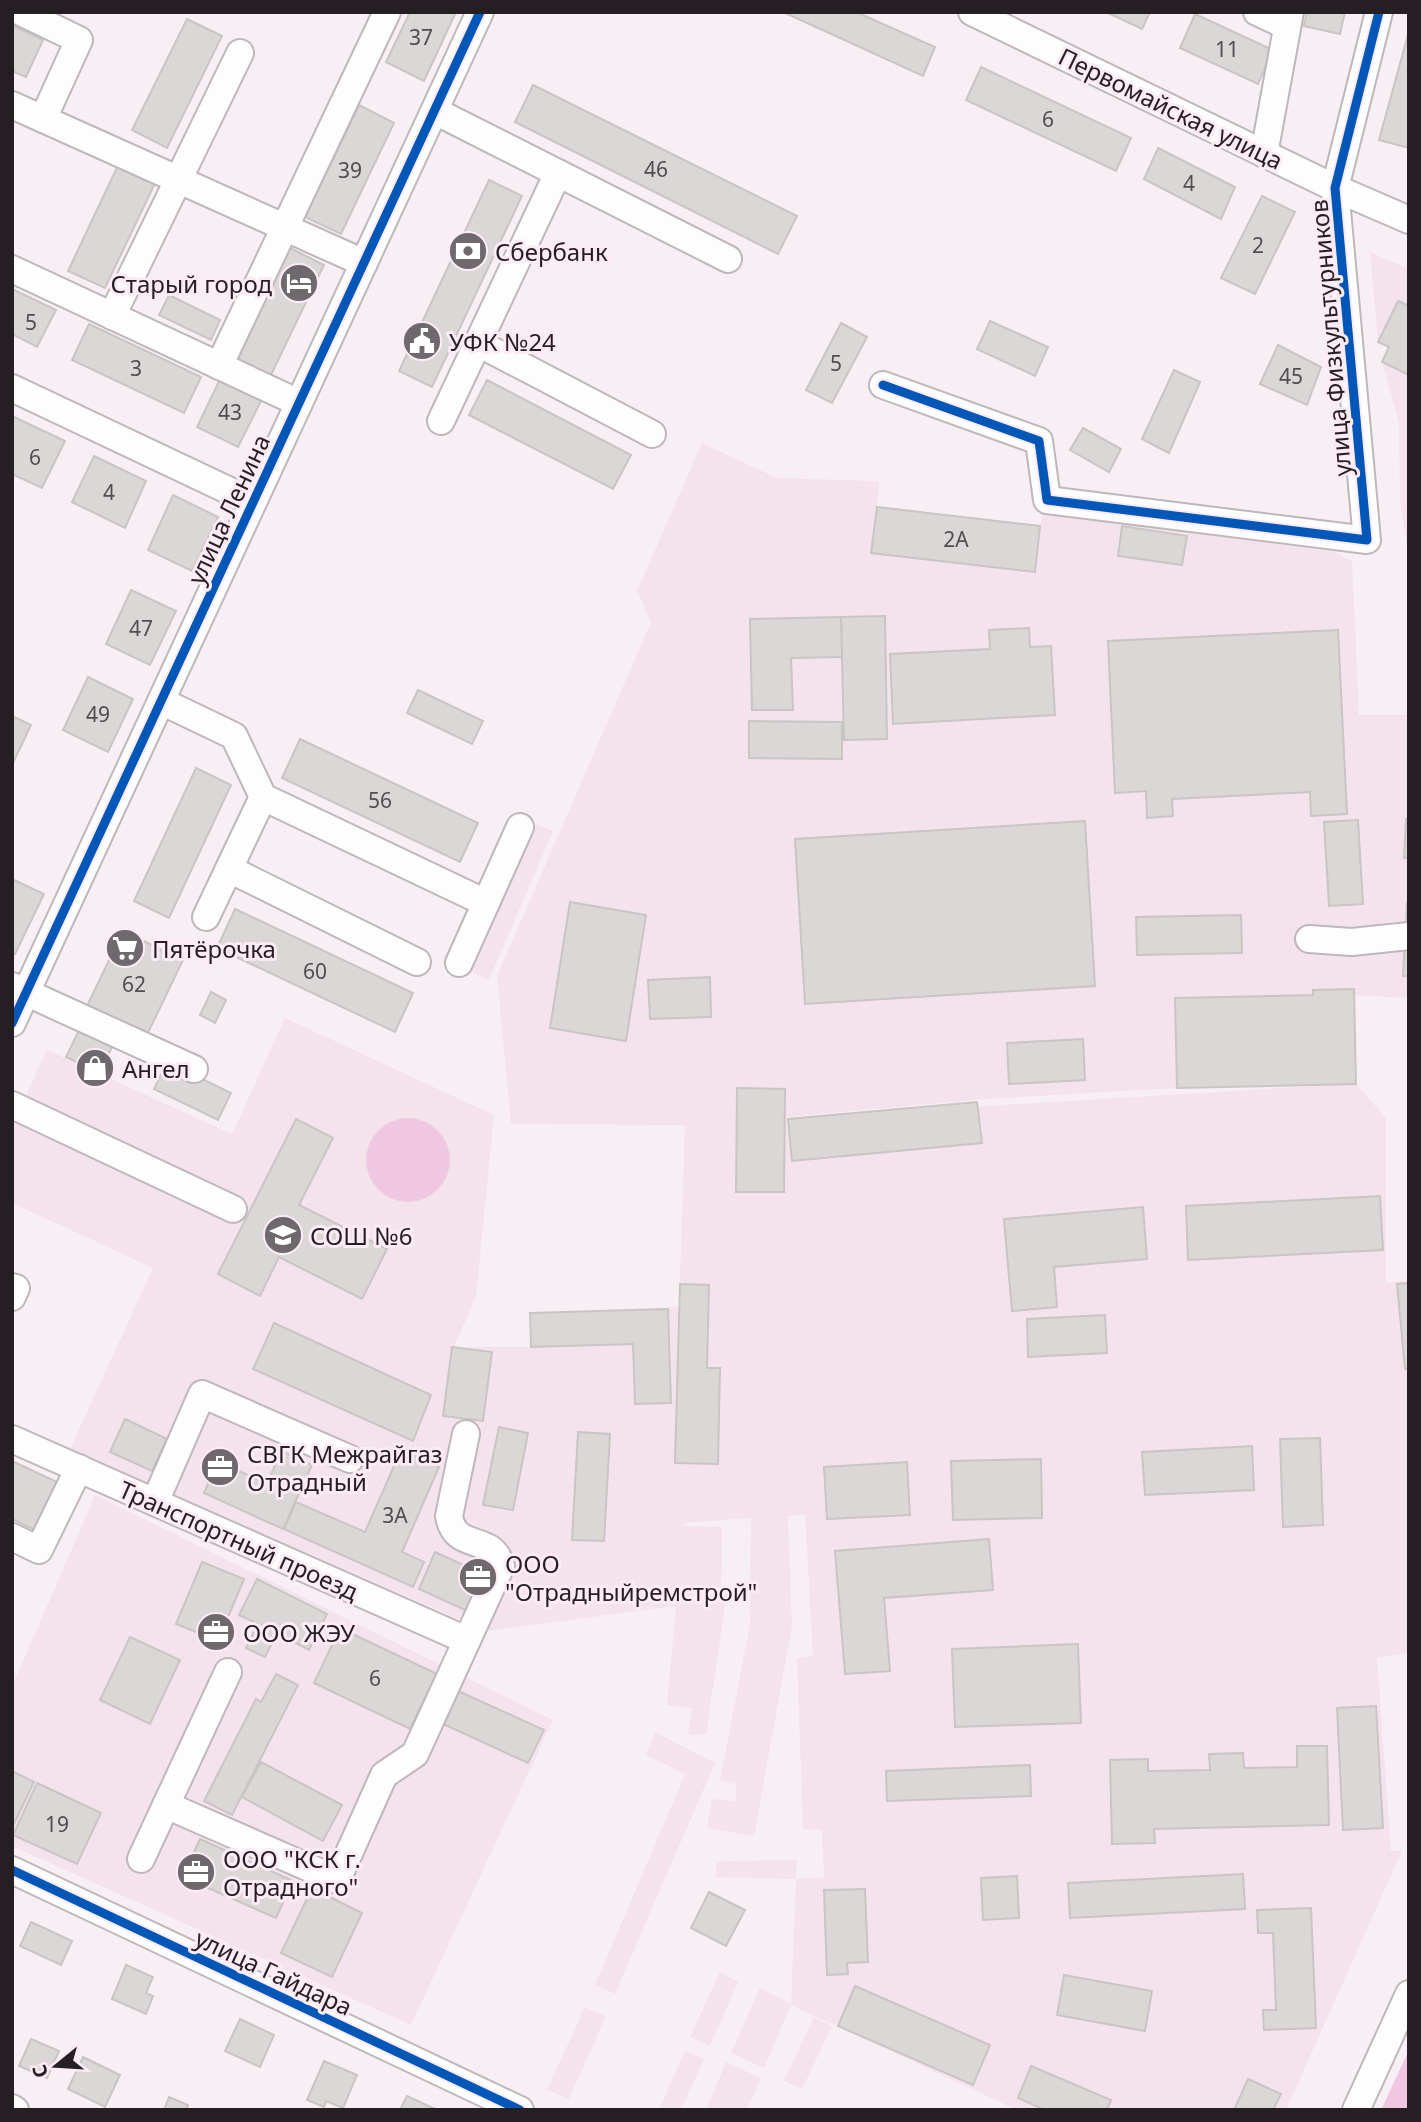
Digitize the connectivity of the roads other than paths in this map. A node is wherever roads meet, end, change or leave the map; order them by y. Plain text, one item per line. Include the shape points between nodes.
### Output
1 (21, 12) edge
2 (387, 12) edge
3 (480, 12) edge
4 (972, 12) edge
5 (1257, 12) edge
6 (1379, 12) edge
7 (1289, 19) edge
8 (240, 53) dead end
9 (12, 105) edge
10 (435, 111) junction
11 (43, 119) junction
12 (1264, 153) junction
13 (558, 173) junction
14 (179, 179) junction
15 (1335, 188) junction
16 (1409, 220) edge
17 (285, 227) junction
18 (728, 259) dead end
19 (364, 263) junction
20 (12, 269) edge
21 (112, 316) junction
22 (478, 343) junction
23 (219, 366) junction
24 (883, 385) dead end
25 (12, 388) edge
26 (299, 403) junction
27 (441, 421) dead end
28 (652, 434) dead end
29 (253, 502) junction
30 (161, 701) junction
31 (263, 797) junction
32 (520, 827) dead end
33 (229, 869) junction
34 (486, 903) junction
35 (206, 917) dead end
36 (1409, 936) edge
37 (1309, 939) dead end
38 (1352, 942) junction
39 (1409, 954) edge
40 (417, 962) dead end
41 (459, 963) dead end
42 (19, 989) edge
43 (12, 1023) edge
44 (194, 1069) dead end
45 (12, 1105) edge
46 (233, 1209) dead end
47 (12, 1287) edge
48 (12, 1297) edge
49 (466, 1434) dead end
50 (12, 1439) edge
51 (350, 1459) dead end
52 (79, 1468) junction
53 (155, 1502) junction
54 (12, 1538) edge
55 (466, 1640) junction
56 (228, 1672) dead end
57 (166, 1805) junction
58 (141, 1859) dead end
59 (12, 1870) edge
60 (1409, 1994) edge
61 (489, 2103) edge
62 (520, 2110) edge
63 (1356, 2110) edge

1 - 11 street via 79,40
2 - 17 street
3 - 10 street, улица Ленина
4 - 12 street, Первомайская улица
5 - 7 street
6 - 15 street, улица Физкультурников
7 - 12 street
8 - 14 street
9 - 11 street
10 - 13 street
10 - 19 street, улица Ленина
11 - 14 street
12 - 15 street, Первомайская улица
13 - 18 street
13 - 22 street
14 - 17 street
14 - 21 street
15 - 16 street, Первомайская улица
15 - 24 street, улица Физкультурников via 1367,540 1047,500 1039,441
17 - 19 street
17 - 23 street
19 - 26 street, улица Ленина
20 - 21 street
21 - 23 street
22 - 27 street
22 - 28 street
23 - 26 street
25 - 29 street
26 - 29 street, улица Ленина
29 - 30 street, улица Ленина
30 - 31 street via 234,736
30 - 42 street, улица Ленина
31 - 33 street
31 - 34 street
32 - 34 street
33 - 35 street
33 - 40 street
34 - 41 street
36 - 38 street
37 - 38 street
38 - 39 street
42 - 43 street, улица Ленина
42 - 44 street
45 - 46 street
47 - 48 street via 16,1289
49 - 55 street via 451,1528 498,1555 500,1566
50 - 52 street, Транспортный проезд
51 - 53 street via 202,1394
52 - 53 street, Транспортный проезд
52 - 54 street via 39,1550
53 - 55 street, Транспортный проезд
55 - 57 street via 415,1754 384,1774 337,1880
56 - 57 street
57 - 58 street
59 - 61 street, улица Гайдара
60 - 63 street
61 - 62 street, улица Гайдара

